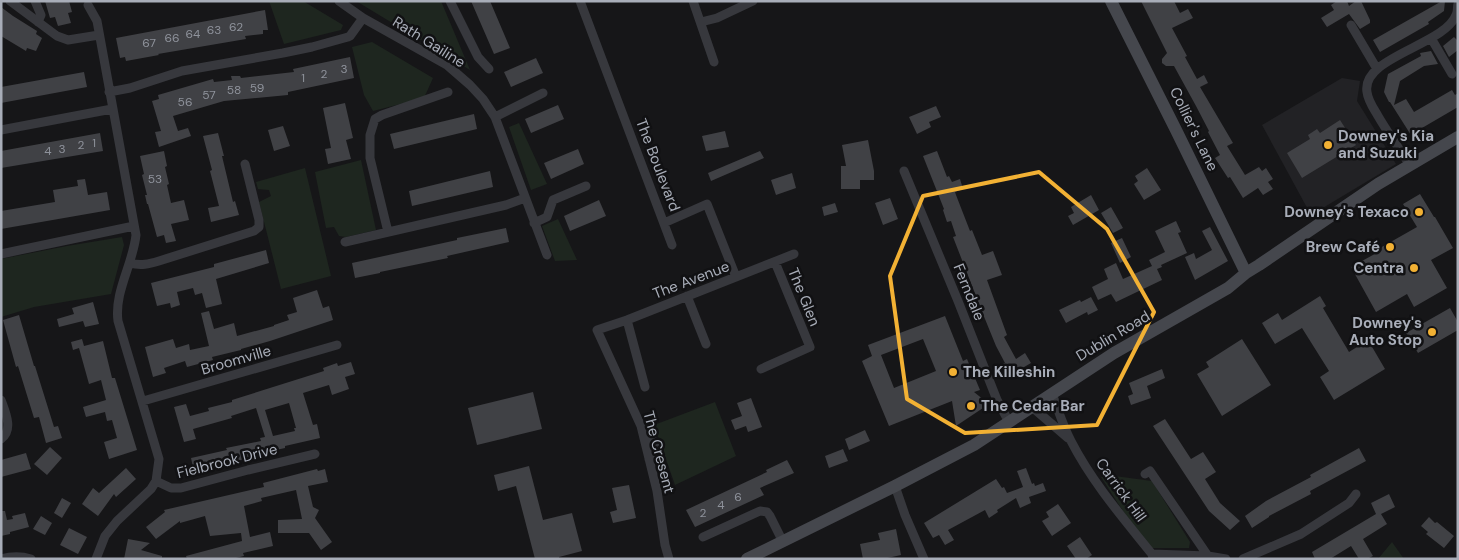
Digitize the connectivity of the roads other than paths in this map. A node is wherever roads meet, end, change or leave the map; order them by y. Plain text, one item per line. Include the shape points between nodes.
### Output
1 (10, 1) edge
2 (35, 1) edge
3 (339, 1) edge
4 (450, 1) edge
5 (580, 1) edge
6 (693, 1) edge
7 (753, 1) edge
8 (1111, 1) edge
9 (88, 4) dead end
10 (1458, 4) edge
11 (364, 18) junction
12 (38, 22) junction
13 (701, 22) junction
14 (1351, 25) dead end
15 (99, 36) junction
16 (1431, 38) junction
17 (714, 62) dead end
18 (490, 69) dead end
19 (1377, 69) junction
20 (1452, 74) dead end
21 (109, 92) junction
22 (448, 92) dead end
23 (543, 93) dead end
24 (112, 109) junction
25 (495, 117) junction
26 (1, 130) edge
27 (1458, 137) edge
28 (245, 164) dead end
29 (1410, 165) junction
30 (904, 171) dead end
31 (586, 186) dead end
32 (525, 198) junction
33 (534, 223) junction
34 (664, 223) junction
35 (134, 226) junction
36 (388, 232) junction
37 (345, 242) dead end
38 (672, 245) dead end
39 (1, 254) edge
40 (794, 254) dead end
41 (547, 255) dead end
42 (775, 262) junction
43 (130, 263) junction
44 (1246, 273) junction
45 (736, 277) junction
46 (688, 296) junction
47 (627, 320) junction
48 (597, 330) joint
49 (706, 344) dead end
50 (337, 345) dead end
51 (761, 370) dead end
52 (645, 387) dead end
53 (1052, 394) junction
54 (1, 400) edge
55 (143, 401) junction
56 (1032, 407) junction
57 (1009, 422) junction
58 (650, 434) dead end
59 (1, 439) edge
60 (1070, 440) junction
61 (315, 454) dead end
62 (658, 457) junction
63 (649, 459) junction
64 (1145, 474) dead end
65 (666, 480) dead end
66 (156, 482) junction
67 (896, 486) junction
68 (1356, 494) dead end
69 (703, 537) dead end
70 (782, 540) junction
71 (1208, 556) junction
72 (1152, 557) edge
73 (1180, 557) edge
74 (1, 559) edge
75 (32, 559) edge
76 (96, 559) edge
77 (669, 559) edge
78 (747, 559) edge
79 (924, 559) edge
80 (1226, 559) edge
81 (1243, 559) edge

1 - 12 street
2 - 12 street via 41,16
3 - 11 street, Rath Gailine
4 - 18 street, Rath Gailine via 478,57
5 - 34 street, The Boulevard
6 - 13 street
7 - 13 street
8 - 44 main road, Collier's Lane
9 - 15 street
10 - 16 street via 1456,16 1449,26
11 - 21 street via 348,37 283,53 182,71
11 - 25 street, Rath Gailine via 447,66 470,85
12 - 15 street via 68,40
13 - 17 street
14 - 19 street
15 - 21 street
16 - 19 street
16 - 20 street
19 - 29 street via 1366,86 1368,96
21 - 24 street
22 - 36 street via 375,119 370,135 370,158
23 - 25 street
24 - 26 street
24 - 35 street
25 - 32 street, Rath Gailine
27 - 29 main road, Dublin Road
28 - 43 street via 259,227 152,263
29 - 44 main road, Dublin Road
30 - 57 street, Ferndale via 997,400
31 - 33 street via 553,200 547,217
32 - 33 street, Rath Gailine
32 - 36 street
33 - 41 street, Rath Gailine
34 - 38 street
34 - 45 street, The Boulevard via 707,204
35 - 39 street
35 - 43 street via 136,235
36 - 37 street
40 - 42 street, The Avenue
42 - 45 street, The Avenue
42 - 51 street, The Glen via 810,347
43 - 55 street via 117,312
44 - 53 main road, Dublin Road via 1228,288 1114,353
45 - 46 street, The Avenue
46 - 47 street, The Avenue
46 - 49 street
47 - 48 street, The Avenue
47 - 52 street
48 - 63 street, The Cresent via 640,426
50 - 55 street, Broomville
53 - 56 main road, Dublin Road
53 - 60 street, Carrick Hill
54 - 59 street via 8,429
55 - 66 street via 159,459
56 - 57 main road, Dublin Road
56 - 60 street, Carrick Hill
57 - 67 main road, Dublin Road via 974,445
58 - 62 street
60 - 72 street, Carrick Hill via 1108,500
61 - 66 street, Fielbrook Drive via 180,488
62 - 63 street
62 - 65 street
63 - 77 street, The Cresent
64 - 71 street, Carrick Hill via 1150,471
66 - 76 street, Fielbrook Drive via 117,520 105,536
67 - 70 main road, Dublin Road
67 - 79 street
68 - 81 street via 1348,503 1301,534
69 - 70 street via 760,511 767,512
70 - 78 main road, Dublin Road
71 - 73 street, Carrick Hill
71 - 80 street, Carrick Hill
72 - 73 street, Carrick Hill
74 - 75 street via 11,556

